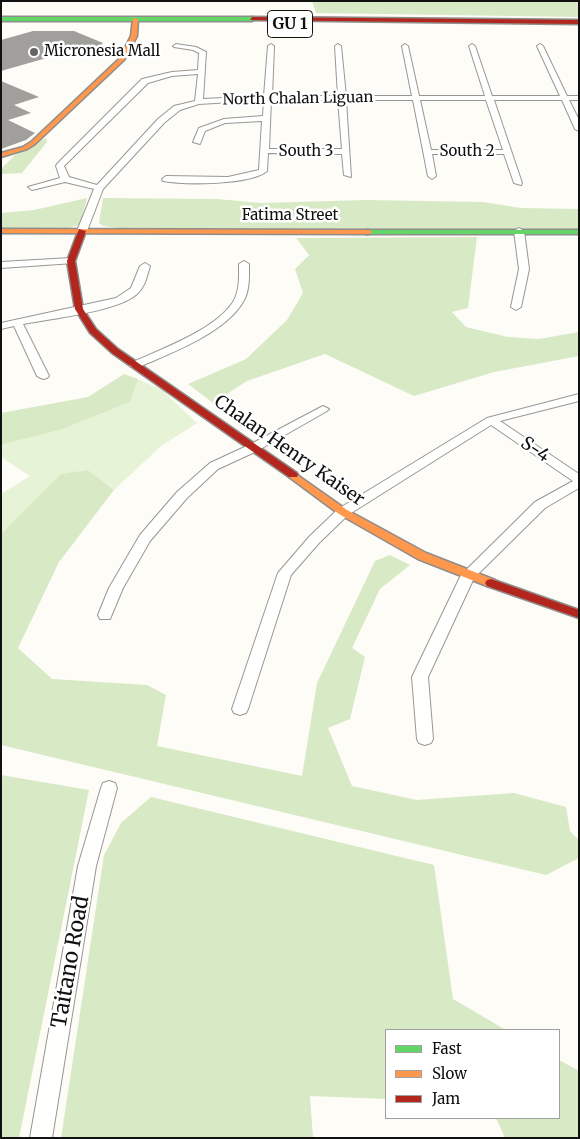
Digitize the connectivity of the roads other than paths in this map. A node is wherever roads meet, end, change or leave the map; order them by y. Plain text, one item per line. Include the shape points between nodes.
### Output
1 (1, 19) edge
2 (134, 22) junction
3 (579, 22) edge
4 (1, 23) edge
5 (579, 26) edge
6 (176, 46) dead end
7 (271, 46) dead end
8 (338, 46) dead end
9 (405, 46) dead end
10 (472, 46) dead end
11 (540, 46) dead end
12 (202, 72) junction
13 (268, 98) junction
14 (343, 98) junction
15 (417, 98) junction
16 (490, 98) junction
17 (564, 98) junction
18 (579, 98) edge
19 (198, 102) junction
20 (267, 118) junction
21 (579, 129) edge
22 (197, 142) dead end
23 (266, 152) junction
24 (345, 152) junction
25 (427, 152) junction
26 (508, 152) junction
27 (1, 155) edge
28 (348, 176) dead end
29 (432, 176) dead end
30 (65, 179) junction
31 (166, 180) dead end
32 (518, 183) dead end
33 (32, 187) dead end
34 (100, 188) junction
35 (1, 231) edge
36 (82, 231) junction
37 (519, 232) junction
38 (579, 232) edge
39 (71, 261) junction
40 (244, 264) dead end
41 (1, 265) edge
42 (145, 266) dead end
43 (516, 308) dead end
44 (79, 309) junction
45 (18, 324) junction
46 (1, 326) edge
47 (135, 365) junction
48 (43, 376) dead end
49 (579, 398) edge
50 (323, 409) dead end
51 (491, 420) junction
52 (253, 448) junction
53 (579, 482) edge
54 (343, 512) junction
55 (468, 575) junction
56 (579, 614) edge
57 (105, 615) dead end
58 (240, 709) dead end
59 (425, 739) dead end
60 (109, 788) dead end
61 (42, 1138) edge

1 - 2 main road, GU 1
2 - 3 main road, GU 1
2 - 4 main road, GU 1
2 - 5 main road, GU 1
2 - 27 main road via 118,63 33,143
6 - 12 street via 203,52
7 - 13 street
8 - 14 street
9 - 15 street
10 - 16 street
11 - 17 street
12 - 19 street
12 - 30 street via 144,80 60,166
13 - 14 street, North Chalan Liguan
13 - 19 street, North Chalan Liguan
13 - 20 street
14 - 15 street, North Chalan Liguan
14 - 24 street
15 - 16 street, North Chalan Liguan
15 - 25 street
16 - 17 street, North Chalan Liguan
16 - 26 street
17 - 18 street, North Chalan Liguan
17 - 21 street
19 - 34 street, North Chalan Liguan via 177,108 161,120
20 - 22 street via 224,121 202,130
20 - 23 street
23 - 24 street, South 3
23 - 31 street via 263,172 254,176
24 - 28 street
25 - 26 street, South 2
25 - 29 street
26 - 32 street
30 - 33 street
30 - 34 street
34 - 36 street, North Chalan Liguan
35 - 36 main road, Fatima Street
36 - 37 main road, Fatima Street
36 - 39 main road, Chalan Henry Kaiser
37 - 38 main road, Fatima Street
37 - 43 street via 525,273
39 - 41 street
39 - 44 main road, Chalan Henry Kaiser
40 - 47 street via 244,284 237,303 222,318 172,349
42 - 44 street via 139,286 128,298
44 - 45 street
44 - 47 main road, Chalan Henry Kaiser via 93,331
45 - 46 street
45 - 48 street
47 - 52 main road, Chalan Henry Kaiser
49 - 51 street
50 - 52 street
51 - 53 street, S-4
51 - 54 street
52 - 54 main road, Chalan Henry Kaiser
52 - 57 street via 214,466 182,495 145,538 116,588
53 - 55 street via 540,505
54 - 55 main road, Chalan Henry Kaiser via 422,556
54 - 58 street via 285,573
55 - 56 main road, Chalan Henry Kaiser
55 - 59 street via 420,677
60 - 61 street, Taitano Road via 87,866

